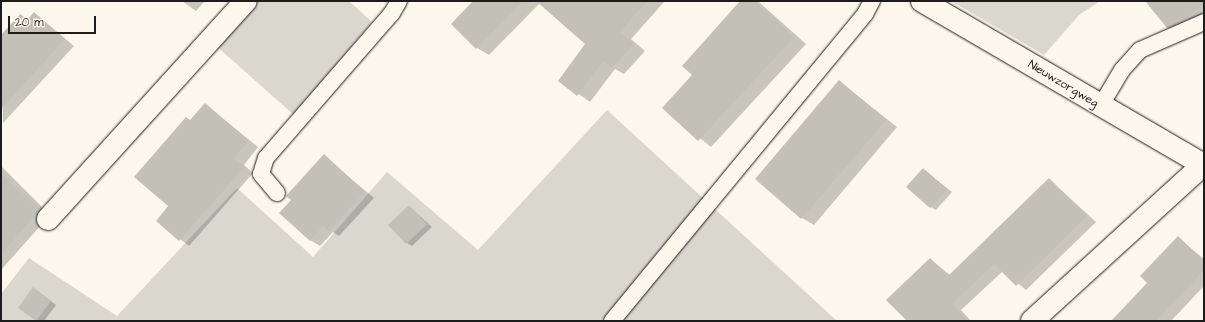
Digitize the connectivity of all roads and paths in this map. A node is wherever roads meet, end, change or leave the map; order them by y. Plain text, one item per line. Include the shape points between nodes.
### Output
1 (246, 1) edge
2 (399, 1) edge
3 (872, 1) edge
4 (922, 1) edge
5 (1204, 22) edge
6 (1100, 107) junction
7 (1204, 165) edge
8 (277, 193) dead end
9 (48, 219) dead end
10 (612, 321) edge
11 (1032, 321) edge

1 - 9 street
2 - 8 lane via 392,13 266,158 261,174
3 - 10 lane via 865,14
4 - 6 street, Nieuwzorgweg
5 - 6 lane via 1140,50 1122,70
6 - 7 street, Nieuwzorgweg
7 - 11 street

